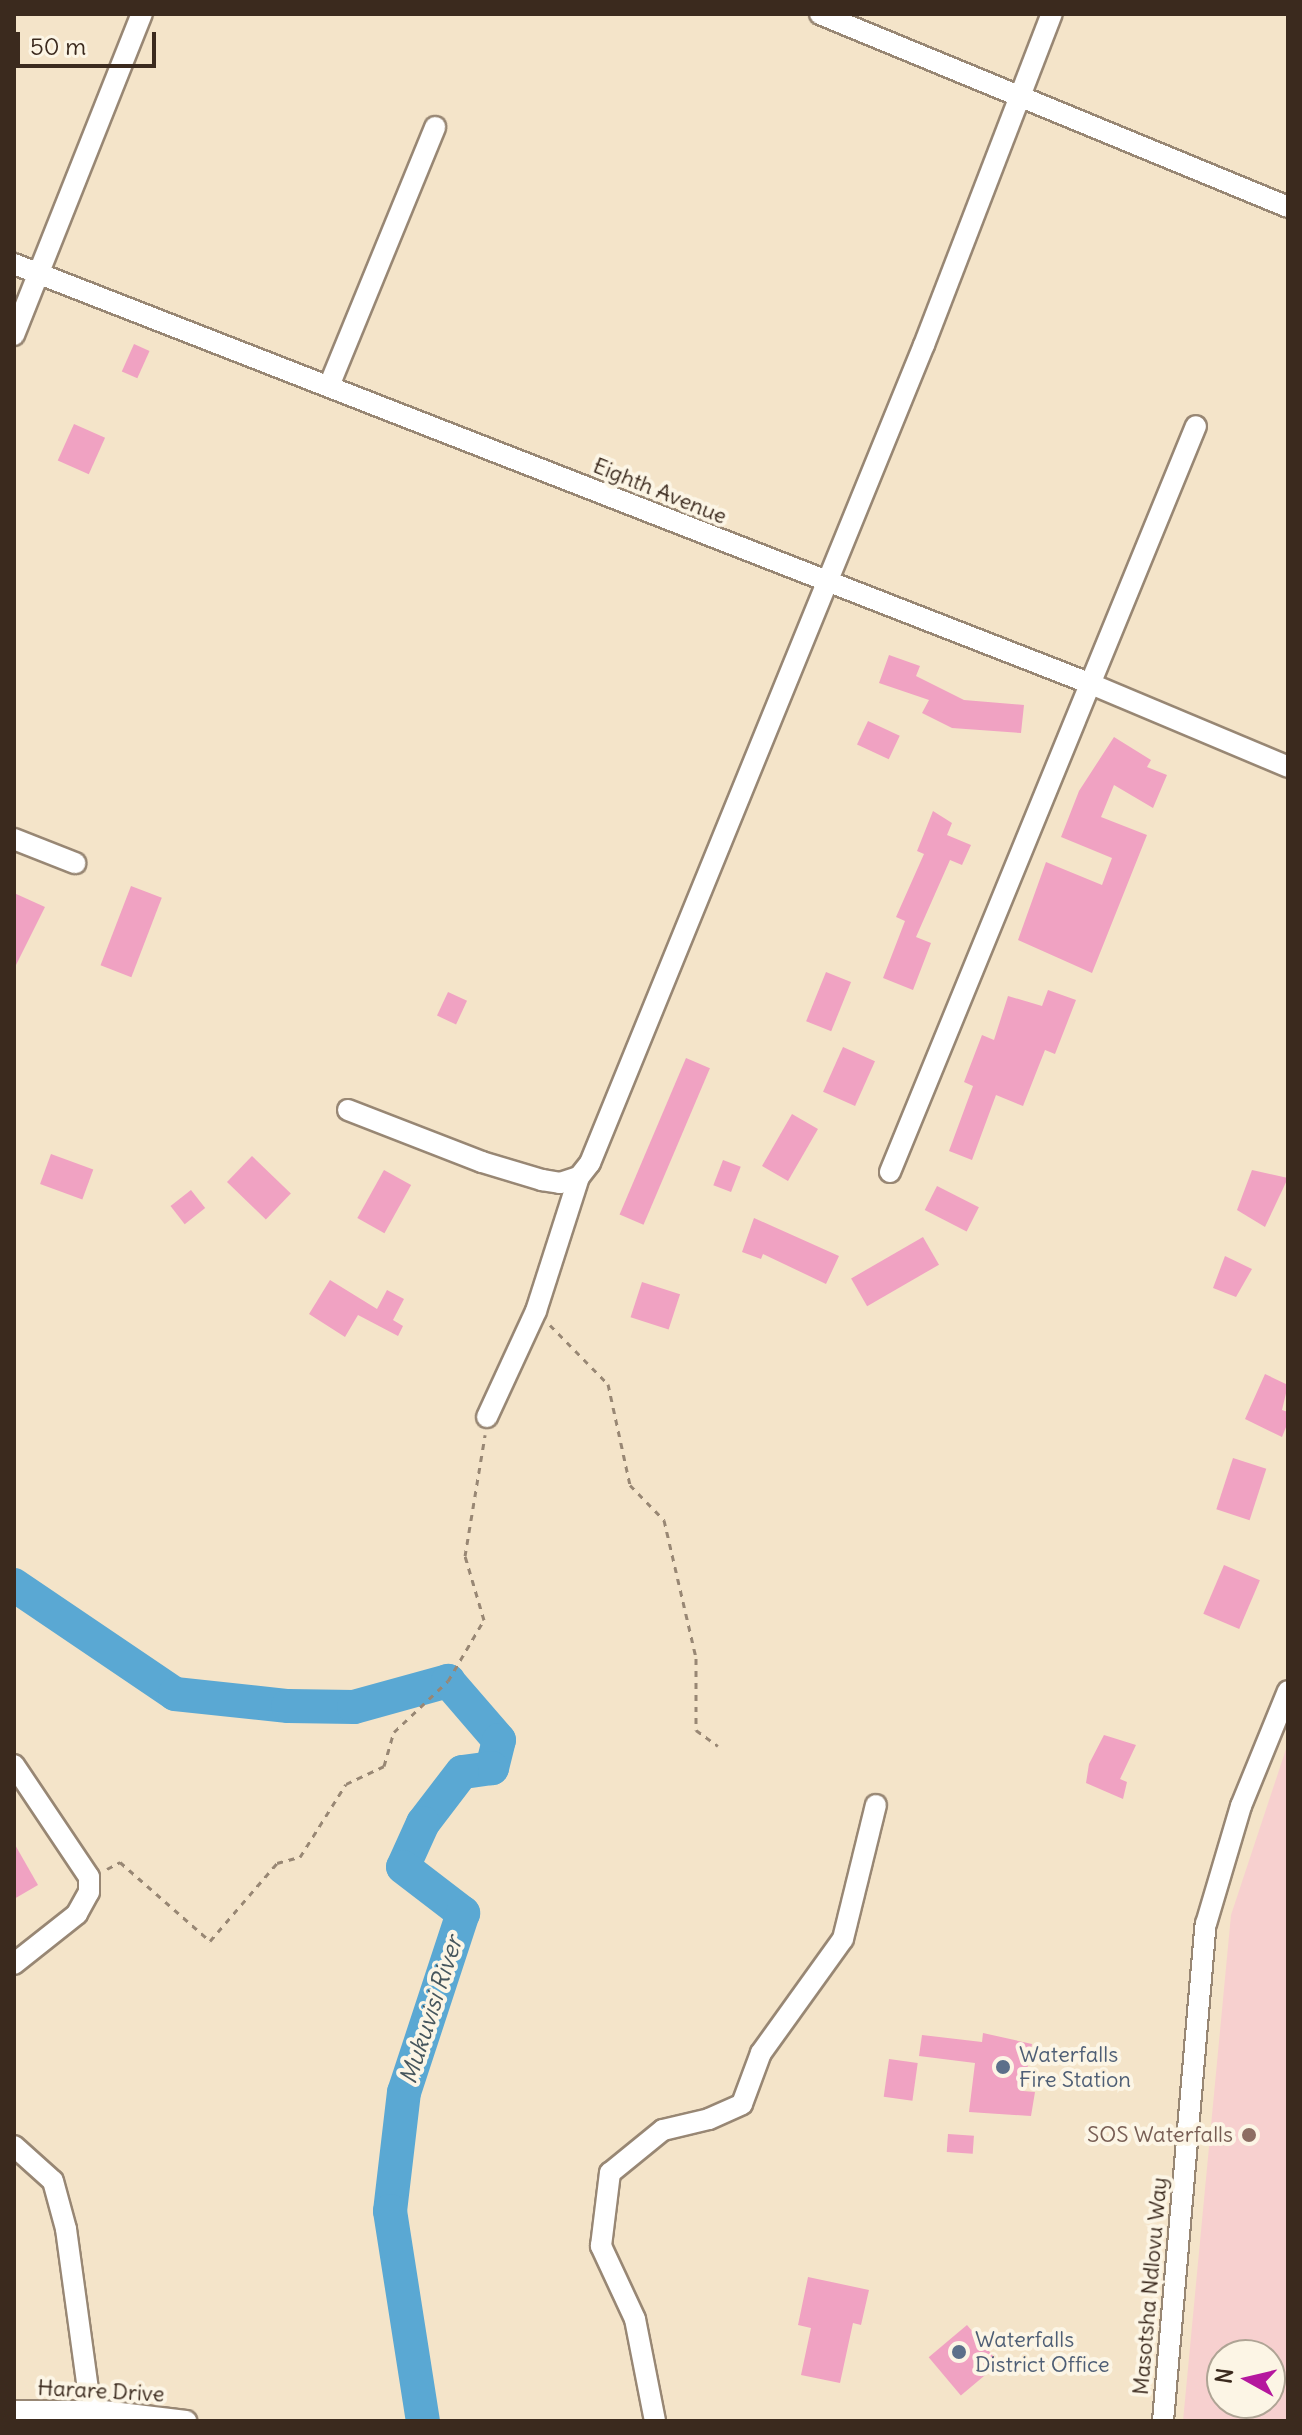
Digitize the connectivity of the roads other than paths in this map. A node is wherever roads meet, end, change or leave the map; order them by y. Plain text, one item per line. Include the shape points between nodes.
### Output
1 (142, 14) edge
2 (820, 14) edge
3 (1052, 14) edge
4 (1017, 95) junction
5 (435, 127) dead end
6 (1288, 207) edge
7 (14, 264) edge
8 (38, 274) junction
9 (14, 335) edge
10 (329, 386) junction
11 (1196, 426) dead end
12 (825, 582) junction
13 (1091, 684) junction
14 (1288, 767) edge
15 (14, 839) edge
16 (75, 863) dead end
17 (348, 1110) dead end
18 (890, 1172) dead end
19 (579, 1177) junction
20 (487, 1417) road end
21 (1288, 1691) edge
22 (14, 1765) edge
23 (876, 1805) dead end
24 (14, 1964) edge
25 (14, 2146) edge
26 (14, 2411) edge
27 (104, 2416) edge
28 (186, 2421) edge
29 (655, 2421) edge
30 (1163, 2421) edge

1 - 8 street
2 - 4 street
3 - 4 street
4 - 6 street
4 - 12 street via 924,345
5 - 10 street
7 - 8 street, Eighth Avenue
8 - 9 street
8 - 10 street, Eighth Avenue
10 - 12 street, Eighth Avenue
11 - 13 street
12 - 13 street, Eighth Avenue
12 - 19 street via 590,1163
13 - 14 street, Eighth Avenue
13 - 18 street
15 - 16 street
17 - 19 street via 482,1162 560,1183
19 - 20 street via 536,1311
21 - 30 street, Masotsha Ndlovu Way via 1232,1832 1206,1924
22 - 24 street via 89,1877 89,1892 77,1914
23 - 29 street via 843,1939 761,2053 742,2104 663,2130 610,2173 601,2246 635,2319
25 - 27 street via 53,2181 66,2229 88,2389
26 - 27 street, Harare Drive
27 - 28 street, Harare Drive

